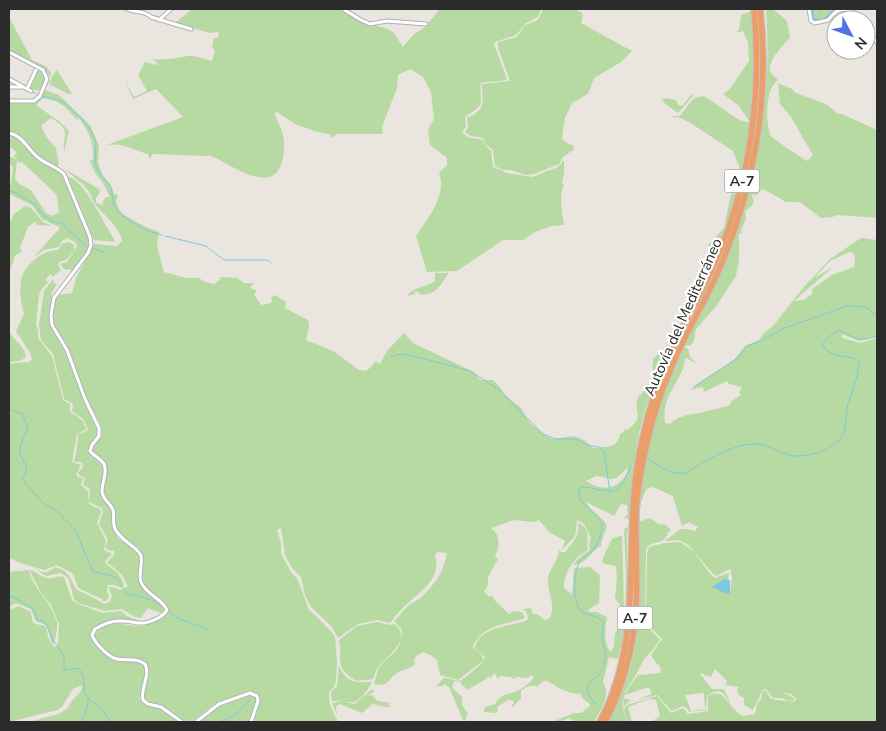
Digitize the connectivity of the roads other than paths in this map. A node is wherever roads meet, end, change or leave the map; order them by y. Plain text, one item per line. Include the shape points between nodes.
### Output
1 (127, 9) edge
2 (171, 9) edge
3 (343, 9) edge
4 (754, 9) edge
5 (760, 9) edge
6 (808, 9) edge
7 (159, 20) junction
8 (826, 20) edge
9 (426, 24) dead end
10 (191, 30) dead end
11 (9, 54) edge
12 (36, 70) dead end
13 (9, 79) edge
14 (9, 87) edge
15 (27, 89) junction
16 (9, 101) edge
17 (9, 133) edge
18 (642, 454) junction
19 (634, 528) junction
20 (610, 702) junction
21 (182, 722) edge
22 (196, 722) edge
23 (251, 722) edge
24 (598, 722) edge
25 (606, 722) edge

1 - 7 street via 147,13
2 - 7 street
3 - 9 street via 370,24 387,21
4 - 18 highway, Autovía del Mediterráneo / A-7 via 756,94 750,145 738,198 720,252 660,380 650,409
5 - 18 highway, Autovía del Mediterráneo / A-7 via 763,73 760,121 744,201 727,251 672,364
6 - 8 street via 811,21
7 - 10 street
11 - 16 street via 43,70 47,79 40,96 34,101
12 - 15 street
13 - 15 street
14 - 15 street
17 - 21 street via 20,138 39,158 64,174 90,237 88,253 54,298 51,320 100,428 90,451 105,466 102,493 113,510 115,529 123,540 140,552 142,584 166,610 143,624 117,621 99,626 93,632 93,639 112,658 138,660 145,664 148,670 143,700 166,710
18 - 19 highway, Autovía del Mediterráneo / A-7 via 633,491
19 - 20 highway, Autovía del Mediterráneo / A-7 via 630,611 622,663
19 - 20 highway, Autovía del Mediterráneo / A-7 via 637,584 633,634 624,676
20 - 24 highway
20 - 25 highway, Autovía del Mediterráneo / A-7
22 - 23 street via 219,704 250,693 257,696 258,701

